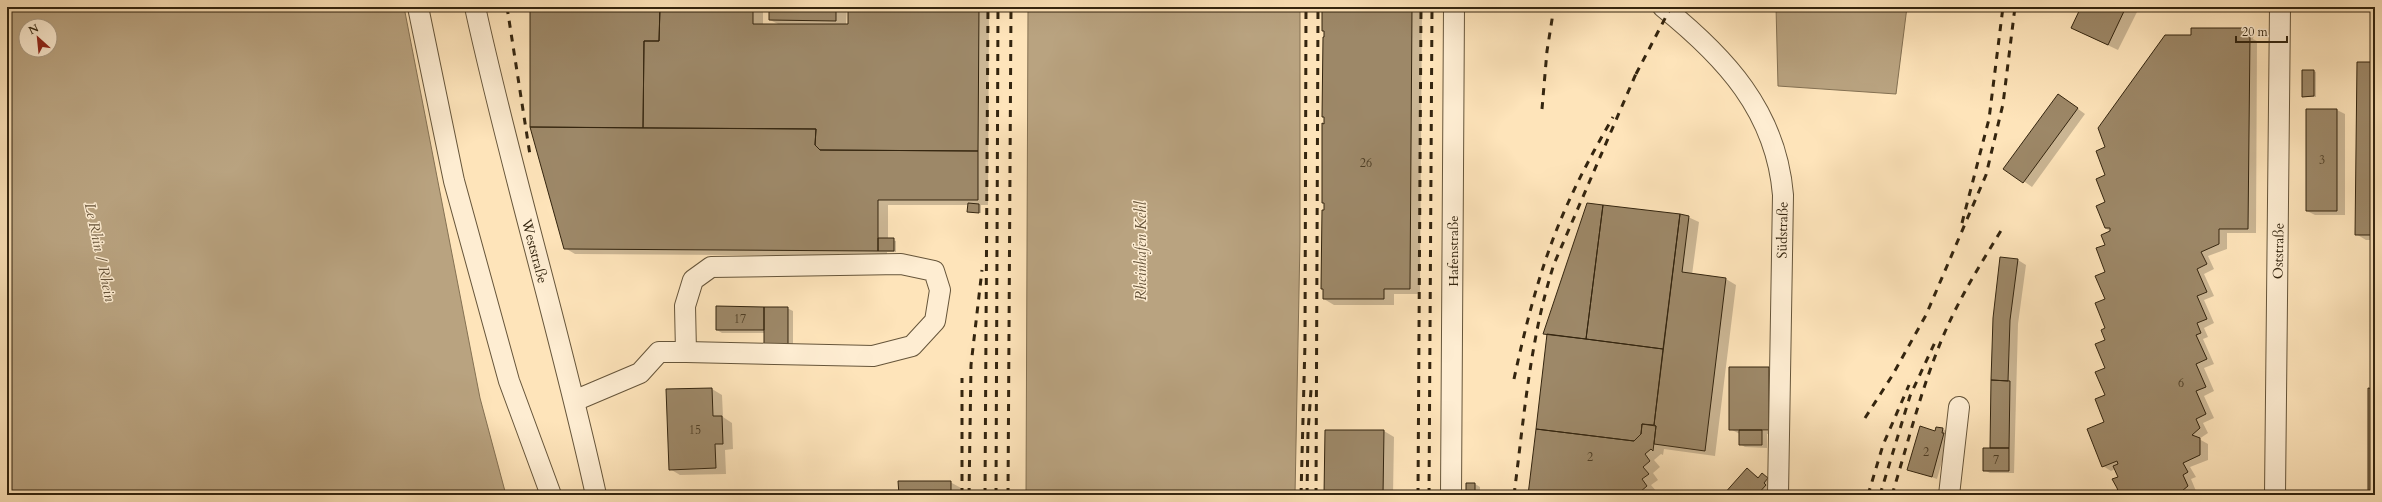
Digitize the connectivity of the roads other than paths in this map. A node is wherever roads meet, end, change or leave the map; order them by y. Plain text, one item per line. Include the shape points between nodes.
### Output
1 (418, 7) edge
2 (475, 7) edge
3 (1454, 7) edge
4 (1663, 7) edge
5 (2280, 7) edge
6 (686, 352) junction
7 (574, 401) junction
8 (1959, 407) dead end
9 (551, 495) edge
10 (596, 495) edge
11 (1451, 495) edge
12 (1778, 495) edge
13 (1949, 495) edge
14 (2275, 495) edge

1 - 9 street via 454,181 504,365
2 - 7 street, Weststraße via 500,118
3 - 11 street, Hafenstraße
4 - 12 street, Südstraße via 1740,80 1777,155 1783,195
5 - 14 street, Oststraße
6 - 6 street via 873,356 912,346 935,321 940,290 934,271 901,264 711,267 693,280 685,306
6 - 7 street via 659,352 640,373
7 - 10 street, Weststraße
8 - 13 street

